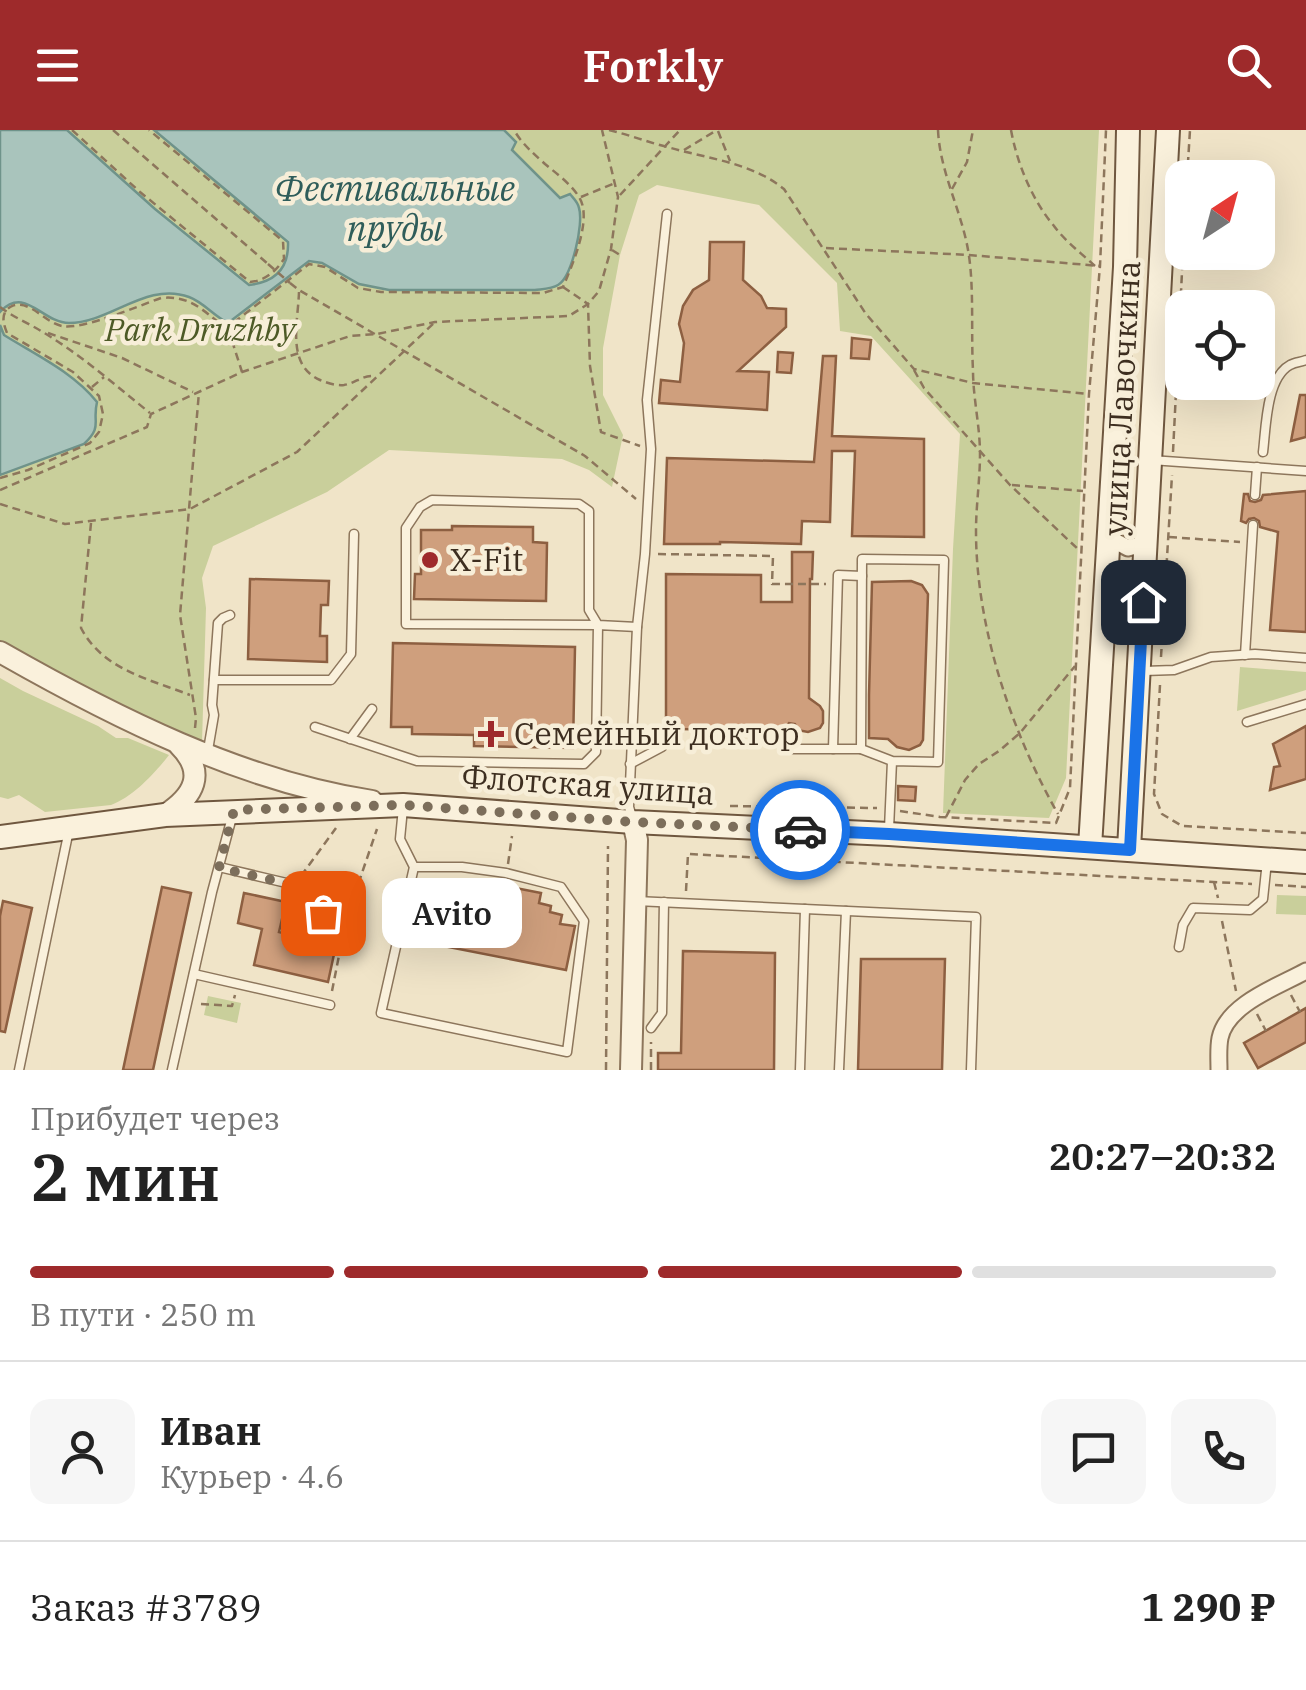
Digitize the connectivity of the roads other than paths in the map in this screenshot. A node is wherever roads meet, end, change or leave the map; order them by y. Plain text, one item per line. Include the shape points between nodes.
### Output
1 (1128, 130) edge
2 (1168, 130) edge
3 (667, 214) dead end
4 (1306, 360) edge
5 (1263, 452) dead end
6 (1162, 461) junction
7 (1257, 468) junction
8 (1306, 471) edge
9 (1255, 494) dead end
10 (1253, 525) dead end
11 (1109, 531) junction
12 (354, 534) dead end
13 (1158, 535) junction
14 (862, 576) junction
15 (230, 615) dead end
16 (598, 625) junction
17 (636, 628) junction
18 (0, 652) edge
19 (1245, 655) junction
20 (1306, 658) edge
21 (0, 665) edge
22 (1150, 671) junction
23 (47, 679) junction
24 (214, 680) junction
25 (1306, 704) edge
26 (372, 709) dead end
27 (1247, 722) dead end
28 (316, 727) dead end
29 (790, 730) dead end
30 (184, 738) junction
31 (350, 738) junction
32 (662, 748) dead end
33 (833, 749) junction
34 (861, 749) junction
35 (208, 755) junction
36 (892, 761) junction
37 (630, 764) junction
38 (403, 805) junction
39 (234, 810) junction
40 (164, 815) junction
41 (633, 822) junction
42 (70, 826) junction
43 (889, 834) junction
44 (0, 838) edge
45 (1090, 848) junction
46 (1130, 850) junction
47 (1267, 860) junction
48 (1306, 862) edge
49 (414, 867) junction
50 (219, 868) junction
51 (636, 901) junction
52 (664, 902) junction
53 (805, 909) junction
54 (846, 911) junction
55 (346, 918) dead end
56 (1180, 948) dead end
57 (1306, 971) edge
58 (194, 974) junction
59 (330, 1004) dead end
60 (652, 1028) road end
61 (19, 1070) edge
62 (172, 1070) edge
63 (632, 1070) edge
64 (800, 1070) edge
65 (839, 1070) edge
66 (971, 1070) edge
67 (1219, 1070) edge

1 - 11 main road, улица Лавочкина
2 - 6 main road, улица Лавочкина
3 - 17 lane via 647,400 652,449
4 - 5 lane via 1288,365 1271,390
6 - 7 lane
6 - 13 main road, улица Лавочкина
7 - 8 lane
7 - 9 lane
10 - 19 lane
11 - 13 street via 1128,548
11 - 45 main road, улица Лавочкина
12 - 24 lane via 351,654 331,680
13 - 22 main road, улица Лавочкина
14 - 33 lane via 838,575
14 - 34 lane
14 - 36 lane via 862,558 944,560 938,762
15 - 24 lane via 218,623
16 - 16 lane via 589,610 589,511 579,504 432,500 406,528 406,624
16 - 17 lane
16 - 31 lane via 596,752 584,764 418,761
17 - 37 lane
18 - 23 street, Флотская улица
19 - 20 lane
19 - 22 lane
21 - 23 street, Флотская улица
22 - 46 main road, улица Лавочкина
23 - 30 street, Флотская улица
24 - 35 lane
25 - 27 lane
26 - 31 lane
28 - 31 lane
29 - 33 lane via 790,749
30 - 35 street, Флотская улица
30 - 40 street via 194,785
32 - 37 lane
33 - 34 lane
34 - 36 lane
35 - 38 street, Флотская улица via 270,777
36 - 43 lane
37 - 41 lane
38 - 39 main road
38 - 41 main road, Флотская улица
38 - 49 lane via 400,839
39 - 40 main road
39 - 50 lane
40 - 42 main road
41 - 43 main road, Флотская улица
41 - 51 street
42 - 44 main road
42 - 61 lane
43 - 45 main road, Флотская улица
45 - 46 main road, Флотская улица
46 - 47 main road, Флотская улица
47 - 48 main road, Флотская улица
47 - 56 lane via 1263,899 1250,910 1193,908
49 - 49 lane via 462,867 561,887 584,921 567,1052 381,1013
50 - 55 lane via 294,885 300,908
50 - 58 lane
51 - 52 lane
51 - 63 street
52 - 53 lane
52 - 60 lane via 662,1012
53 - 54 lane
53 - 64 lane
54 - 65 lane
54 - 66 lane via 976,917
57 - 67 street via 1227,1021
58 - 59 lane
58 - 62 lane

